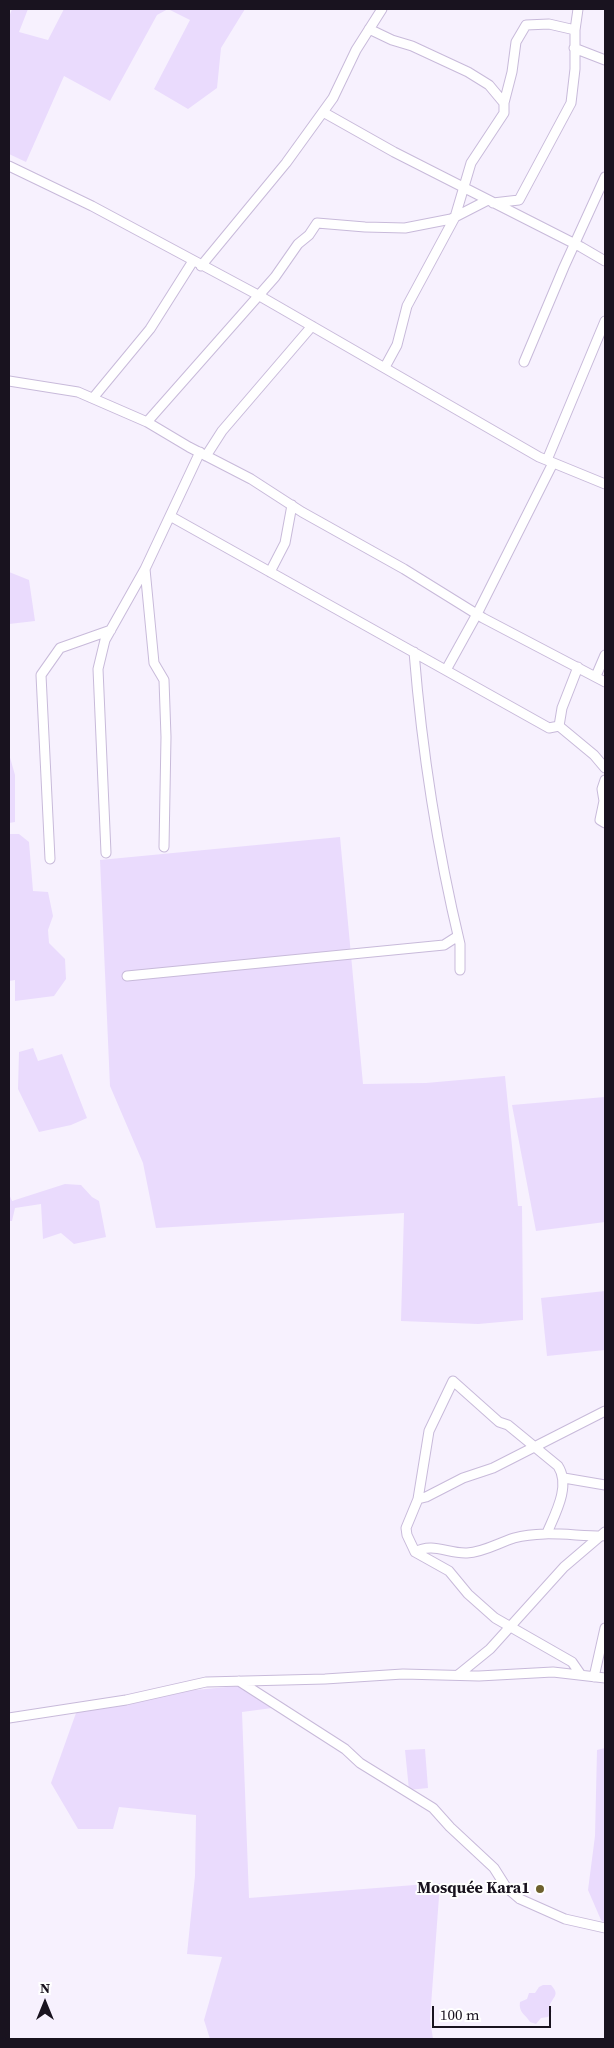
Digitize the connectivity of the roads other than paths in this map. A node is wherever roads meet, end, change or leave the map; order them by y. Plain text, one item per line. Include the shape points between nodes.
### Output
1 (382, 9) edge
2 (578, 9) edge
3 (369, 29) junction
4 (575, 30) junction
5 (574, 48) junction
6 (605, 60) edge
7 (504, 103) junction
8 (323, 112) junction
9 (9, 166) edge
10 (605, 177) edge
11 (464, 188) junction
12 (519, 200) junction
13 (490, 202) junction
14 (455, 217) junction
15 (527, 220) junction
16 (574, 244) junction
17 (605, 261) edge
18 (197, 264) junction
19 (258, 295) junction
20 (605, 320) edge
21 (312, 326) junction
22 (524, 362) dead end
23 (385, 368) junction
24 (9, 381) edge
25 (93, 398) junction
26 (148, 422) junction
27 (203, 454) junction
28 (550, 461) junction
29 (605, 484) edge
30 (292, 504) junction
31 (170, 516) junction
32 (145, 569) junction
33 (270, 572) junction
34 (477, 614) junction
35 (111, 630) junction
36 (414, 652) junction
37 (605, 655) edge
38 (578, 668) junction
39 (446, 670) junction
40 (596, 676) junction
41 (605, 682) edge
42 (559, 726) junction
43 (605, 768) edge
44 (605, 780) edge
45 (605, 823) edge
46 (164, 847) dead end
47 (106, 853) dead end
48 (50, 859) dead end
49 (458, 936) junction
50 (460, 970) dead end
51 (127, 976) dead end
52 (605, 1411) edge
53 (534, 1446) junction
54 (564, 1478) junction
55 (605, 1485) edge
56 (418, 1499) junction
57 (547, 1533) junction
58 (604, 1534) edge
59 (414, 1552) junction
60 (510, 1627) junction
61 (605, 1628) edge
62 (458, 1675) junction
63 (582, 1675) junction
64 (594, 1677) junction
65 (605, 1678) edge
66 (238, 1680) junction
67 (9, 1717) edge
68 (605, 1928) edge

1 - 3 street
2 - 4 street
3 - 7 street via 468,72 489,85
3 - 8 street
4 - 5 street
4 - 7 street via 549,24 526,25 516,42
5 - 6 street
5 - 12 street via 571,103
7 - 11 street via 504,113 471,163
8 - 11 street
8 - 18 street via 286,163
9 - 18 street via 92,206
10 - 16 street
11 - 13 street
11 - 14 street
12 - 13 street
12 - 15 street
13 - 14 street
13 - 15 street
14 - 19 street via 405,228 317,222
14 - 23 street via 407,306 397,345
15 - 16 street
16 - 17 street
16 - 22 street
18 - 19 street
18 - 25 street via 150,329
19 - 21 street
19 - 26 street
20 - 28 street
21 - 23 street
21 - 27 street
23 - 28 street
24 - 25 street via 78,392
25 - 26 street
26 - 27 street
27 - 30 street
27 - 31 street
28 - 29 street
28 - 34 street
30 - 33 street via 285,543
30 - 34 street
31 - 32 street
31 - 33 street
32 - 35 street
32 - 46 street via 154,663 164,680
33 - 36 street
34 - 38 street
34 - 39 street
35 - 47 street via 105,640 98,669
35 - 48 street via 60,648 41,675
36 - 39 street
36 - 49 street via 428,785
37 - 40 street
38 - 40 street
38 - 42 street via 562,708
39 - 42 street via 549,728
40 - 41 street
42 - 43 street
44 - 45 street via 600,820
49 - 50 street
49 - 51 street via 444,945
52 - 53 street
53 - 54 street via 558,1466
53 - 56 street via 493,1468
53 - 56 street via 499,1422 453,1382 430,1432
54 - 55 street
54 - 57 street
56 - 59 street via 406,1528
57 - 58 street
57 - 59 street via 515,1538 473,1552 427,1547
58 - 60 street via 564,1567
59 - 60 street via 449,1571 479,1604
60 - 62 street via 490,1649
60 - 63 street via 560,1653
61 - 64 street
62 - 63 street via 553,1672
62 - 66 street
63 - 64 street
64 - 65 street
66 - 67 street via 184,1686 126,1700
66 - 68 street via 433,1808 494,1868 506,1887 520,1899 565,1919

